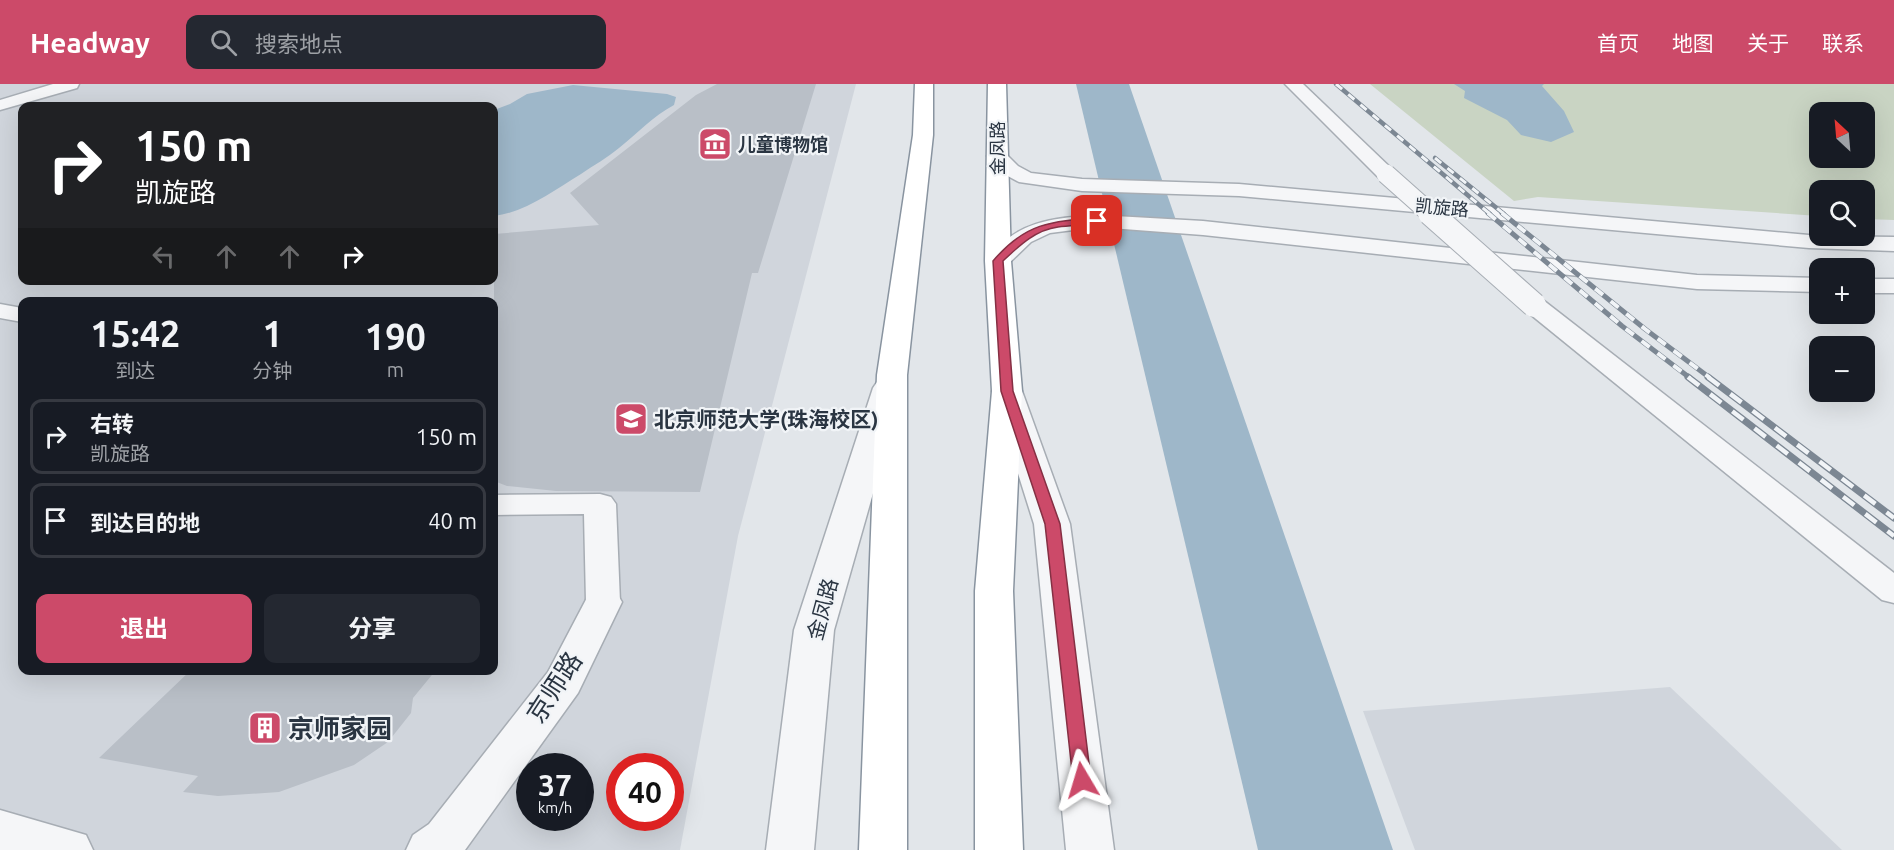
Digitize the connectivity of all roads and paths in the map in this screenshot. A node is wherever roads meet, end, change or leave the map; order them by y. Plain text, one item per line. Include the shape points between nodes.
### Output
1 (71, 84) edge
2 (924, 84) edge
3 (997, 84) edge
4 (1293, 84) edge
5 (0, 105) edge
6 (997, 156) junction
7 (1297, 195) junction
8 (1303, 238) junction
9 (1894, 244) edge
10 (998, 261) junction
11 (1809, 285) edge
12 (1894, 285) edge
13 (1875, 286) edge
14 (0, 311) edge
15 (18, 314) edge
16 (892, 375) junction
17 (1007, 391) junction
18 (498, 506) edge
19 (1894, 591) edge
20 (603, 602) joint
21 (0, 831) edge
22 (69, 850) edge
23 (430, 850) edge
24 (790, 850) edge
25 (883, 850) edge
26 (999, 850) edge
27 (1090, 850) edge

1 - 5 street
2 - 16 highway, 金凤路 via 923,135
3 - 6 highway, 金凤路
4 - 19 street, bridge via 1386,174 1534,305
6 - 7 street, 凯旋路 via 1026,178 1082,185
6 - 10 highway, 金凤路
7 - 8 street
7 - 9 street, 凯旋路 via 1809,241
8 - 10 street via 1097,221 1055,224 1023,237
8 - 11 street via 1697,282
10 - 17 highway, 金凤路
12 - 13 street
14 - 15 street
16 - 24 street, 金凤路 via 814,630
16 - 25 highway, 金凤路
17 - 26 highway, 金凤路 via 994,591
17 - 27 street, 金凤路 via 1052,524
18 - 20 street via 600,504
20 - 23 street, 京师路 via 563,682 446,839
21 - 22 street

